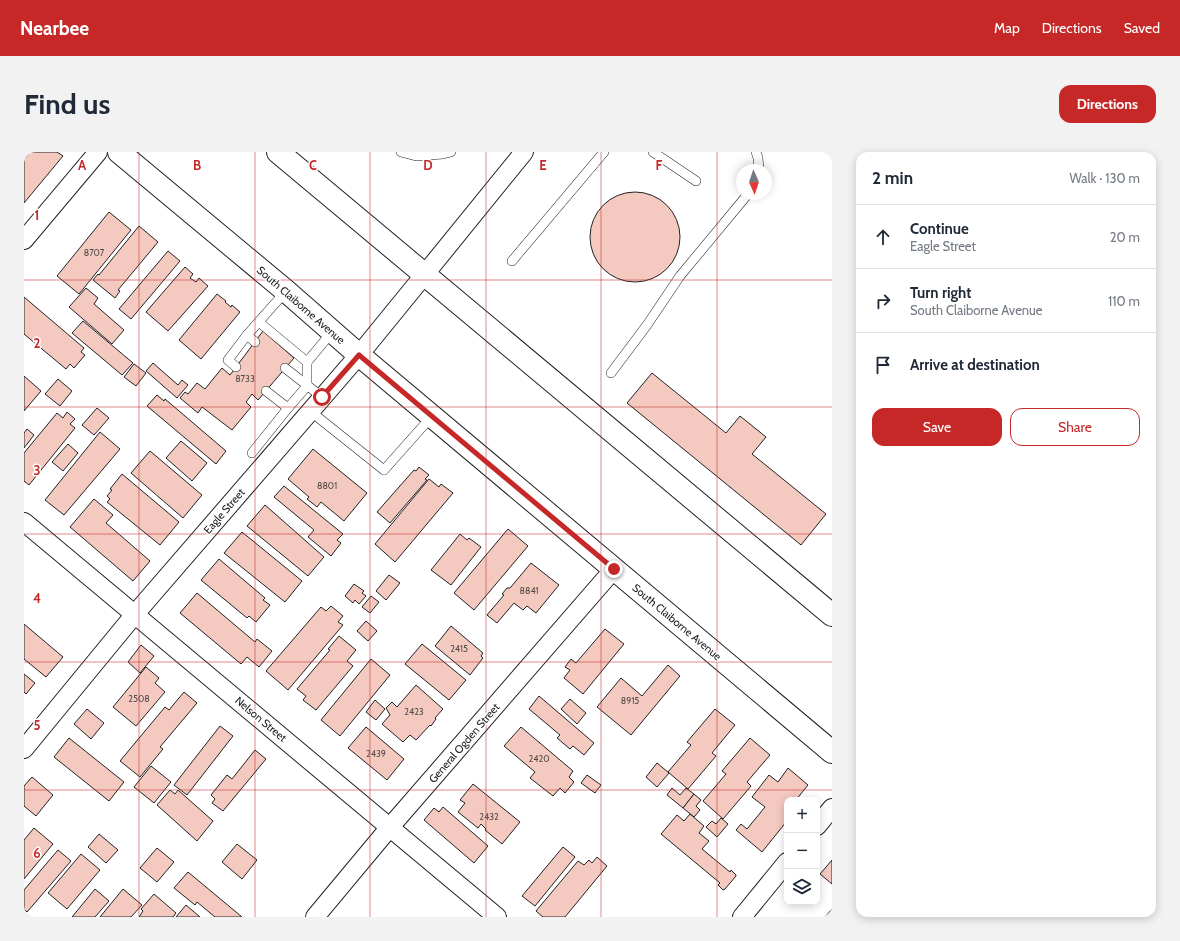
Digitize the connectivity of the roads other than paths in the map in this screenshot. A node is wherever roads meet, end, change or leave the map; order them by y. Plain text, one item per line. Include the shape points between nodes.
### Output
1 (98, 152) edge
2 (119, 152) edge
3 (278, 152) edge
4 (401, 152) edge
5 (451, 152) edge
6 (524, 152) edge
7 (604, 152) edge
8 (653, 152) edge
9 (756, 152) edge
10 (758, 164) edge
11 (696, 181) dead end
12 (743, 200) edge
13 (24, 240) edge
14 (512, 261) dead end
15 (425, 274) junction
16 (286, 291) junction
17 (259, 322) junction
18 (332, 332) junction
19 (247, 335) junction
20 (255, 342) dead end
21 (359, 355) junction
22 (307, 362) junction
23 (236, 367) dead end
24 (285, 368) dead end
25 (611, 373) dead end
26 (307, 386) junction
27 (266, 391) dead end
28 (322, 397) junction
29 (288, 408) junction
30 (310, 411) junction
31 (432, 416) junction
32 (271, 443) junction
33 (252, 453) dead end
34 (24, 522) edge
35 (614, 569) junction
36 (135, 614) junction
37 (832, 614) edge
38 (24, 749) edge
39 (832, 752) edge
40 (832, 808) edge
41 (820, 822) edge
42 (390, 827) junction
43 (784, 866) edge
44 (315, 917) edge
45 (497, 917) edge
46 (742, 917) edge

1 - 13 street
2 - 16 main road, South Claiborne Avenue
3 - 15 main road
4 - 5 lane via 416,156
6 - 15 street, Eagle Street
7 - 14 lane
8 - 11 lane
9 - 10 lane
12 - 25 lane via 680,276
15 - 21 street, Eagle Street
15 - 37 main road
16 - 17 lane
16 - 18 main road, South Claiborne Avenue
17 - 19 lane
17 - 22 lane
18 - 21 main road, South Claiborne Avenue
18 - 22 lane
19 - 20 lane
19 - 23 lane via 228,360
21 - 28 street, Eagle Street
21 - 31 main road, South Claiborne Avenue
22 - 26 lane
24 - 26 lane
26 - 28 lane
26 - 29 lane
27 - 29 lane
28 - 30 street, Eagle Street
29 - 32 lane
30 - 31 lane via 384,470
30 - 32 street, Eagle Street
31 - 35 main road, South Claiborne Avenue
32 - 33 lane
32 - 36 street, Eagle Street
34 - 36 street, Nelson Street
35 - 39 main road, South Claiborne Avenue
35 - 42 street, General Ogden Street
36 - 38 street, Eagle Street
36 - 42 street, Nelson Street
40 - 41 street
42 - 44 street, General Ogden Street
42 - 45 street, Nelson Street
43 - 46 street

